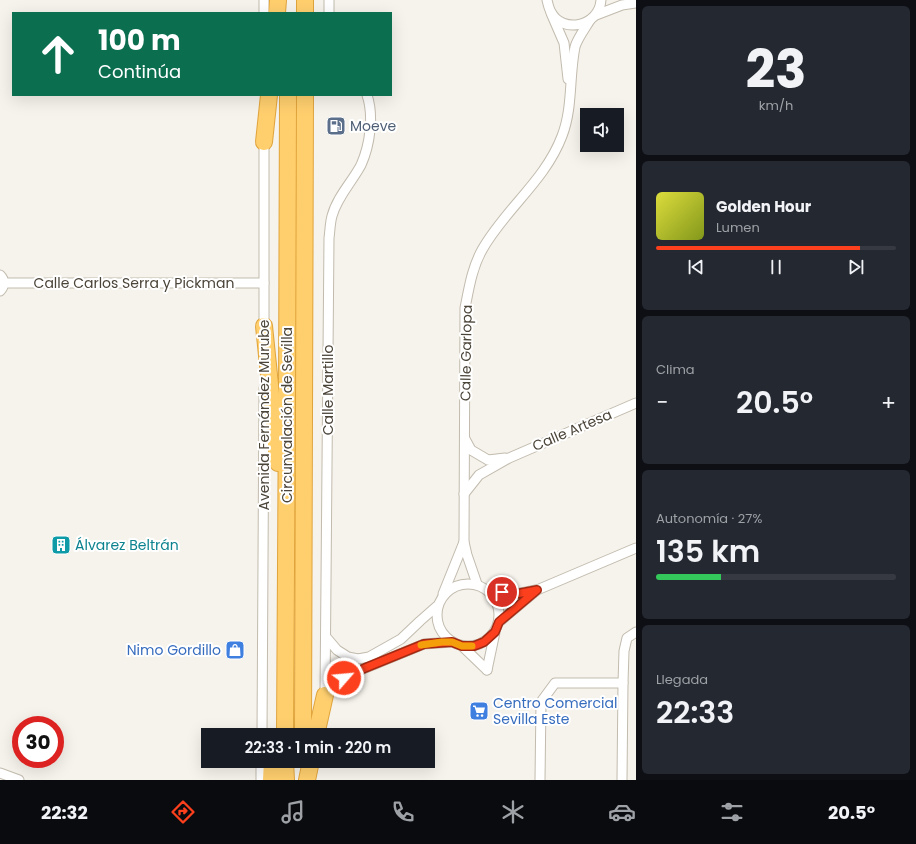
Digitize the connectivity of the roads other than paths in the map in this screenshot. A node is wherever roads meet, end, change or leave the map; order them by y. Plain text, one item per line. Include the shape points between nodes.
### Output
1 (264, 0) edge
2 (278, 0) edge
3 (288, 0) edge
4 (305, 0) edge
5 (329, 0) edge
6 (547, 0) edge
7 (601, 0) edge
8 (636, 3) edge
9 (264, 12) edge
10 (276, 12) edge
11 (288, 12) edge
12 (305, 12) edge
13 (329, 12) edge
14 (551, 13) junction
15 (593, 18) junction
16 (264, 96) edge
17 (269, 96) edge
18 (288, 96) edge
19 (305, 96) edge
20 (367, 96) edge
21 (570, 97) junction
22 (264, 142) junction
23 (1, 283) edge
24 (264, 283) junction
25 (264, 326) junction
26 (636, 403) edge
27 (464, 438) junction
28 (509, 458) junction
29 (464, 494) junction
30 (286, 505) junction
31 (464, 542) junction
32 (636, 548) edge
33 (477, 584) junction
34 (487, 590) junction
35 (537, 590) junction
36 (442, 596) junction
37 (438, 606) junction
38 (499, 622) junction
39 (495, 632) junction
40 (636, 632) edge
41 (326, 637) junction
42 (452, 642) junction
43 (462, 646) junction
44 (285, 655) junction
45 (623, 683) junction
46 (325, 695) junction
47 (262, 728) edge
48 (275, 728) edge
49 (285, 728) edge
50 (303, 728) edge
51 (318, 728) edge
52 (261, 768) edge
53 (272, 768) edge
54 (285, 768) edge
55 (303, 768) edge
56 (310, 768) edge
57 (0, 773) edge
58 (19, 780) edge
59 (261, 780) edge
60 (271, 780) edge
61 (286, 780) edge
62 (303, 780) edge
63 (307, 780) edge
64 (540, 780) edge
65 (622, 780) edge

1 - 9 street
2 - 10 highway
3 - 11 highway
4 - 12 highway
5 - 13 street
6 - 14 street, Calle Garlopa
7 - 15 street, Calle Garlopa
8 - 15 street via 622,5
14 - 15 street via 560,22 577,26
14 - 21 street, Calle Garlopa via 564,43
15 - 21 street, Calle Garlopa via 576,45
16 - 22 street, Avenida Fernández Murube
17 - 22 highway
18 - 30 highway, Circunvalación de Sevilla
19 - 50 highway, Circunvalación de Sevilla
20 - 41 street, Calle Martillo via 370,130 367,147 332,216 329,238
21 - 27 street, Calle Garlopa via 568,115 554,154 541,175 482,250 470,280 465,308
22 - 24 street, Avenida Fernández Murube
23 - 24 street, Calle Carlos Serra y Pickman
24 - 25 street, Avenida Fernández Murube
25 - 30 highway via 278,462
25 - 47 street, Avenida Fernández Murube
26 - 28 street, Calle Artesa
27 - 28 street, Calle Artesa via 471,450 488,460
27 - 29 street, Calle Garlopa
28 - 29 street, Calle Artesa via 479,475
29 - 31 street, Calle Garlopa
30 - 44 highway, Circunvalación de Sevilla
31 - 33 street, Calle Garlopa via 466,556
31 - 36 street, Calle Garlopa
32 - 35 street
33 - 34 street
33 - 36 street via 460,584
34 - 35 street via 516,594
34 - 38 street via 497,601 500,611
35 - 38 street
36 - 37 street
37 - 41 street via 401,639 369,657 348,657 337,650
37 - 42 street via 438,625
38 - 39 street
39 - 43 street via 484,642 474,646
39 - 43 street via 487,670
40 - 45 street via 627,638
41 - 46 street, Calle Martillo
42 - 43 street
42 - 46 street via 424,644 371,665 337,683
44 - 48 highway
44 - 49 highway, Circunvalación de Sevilla
45 - 64 street via 556,683 541,702
45 - 65 street
46 - 51 highway
52 - 59 street
53 - 60 highway
54 - 61 highway
55 - 62 highway
56 - 63 highway
57 - 58 street

